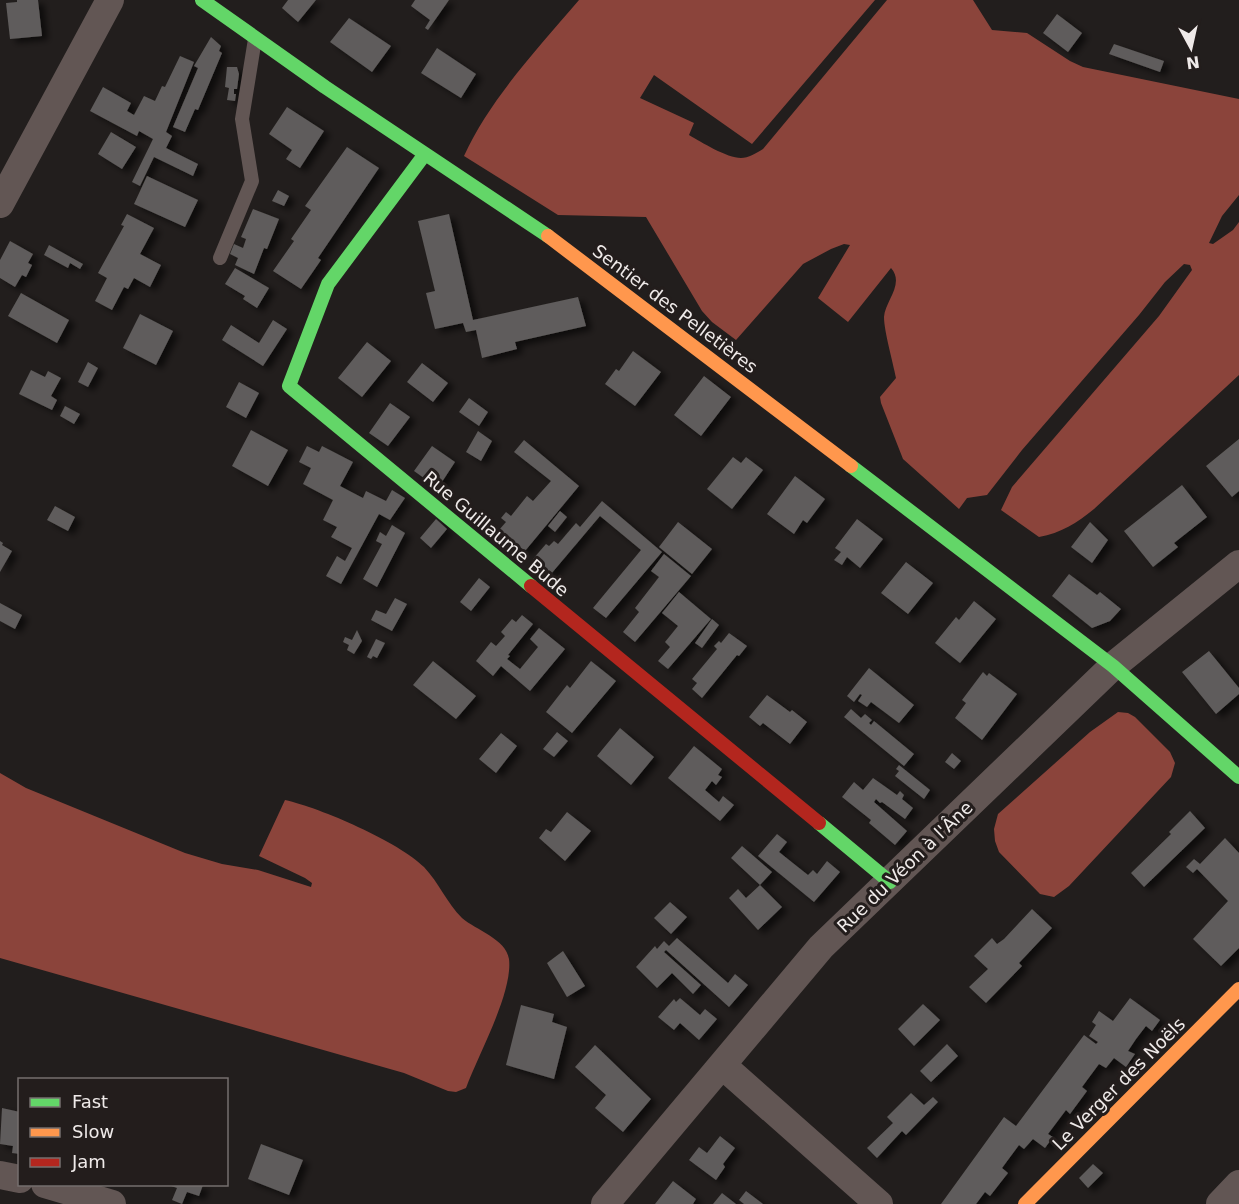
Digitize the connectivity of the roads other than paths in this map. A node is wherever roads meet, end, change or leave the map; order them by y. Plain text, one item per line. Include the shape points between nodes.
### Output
1 (110, 0) edge
2 (202, 0) edge
3 (255, 39) junction
4 (425, 154) junction
5 (0, 204) edge
6 (220, 258) dead end
7 (1239, 564) edge
8 (1113, 666) junction
9 (1239, 777) edge
10 (890, 882) junction
11 (1239, 989) edge
12 (722, 1065) junction
13 (0, 1175) edge
14 (18, 1179) edge
15 (1239, 1184) edge
16 (49, 1186) edge
17 (112, 1204) edge
18 (605, 1204) edge
19 (879, 1204) edge
20 (1025, 1204) edge
21 (1220, 1204) edge

1 - 5 street
2 - 3 street, Sentier des Pelletières
3 - 4 street, Sentier des Pelletières
3 - 6 lane via 242,118 252,181
4 - 8 street, Sentier des Pelletières via 553,239
4 - 10 street, Rue Guillaume Bude via 328,284 288,386
7 - 8 street, Rue du Véon à l'Âne
8 - 9 street, Sentier des Pelletières
8 - 10 street, Rue du Véon à l'Âne
10 - 12 street, Rue du Véon à l'Âne via 821,947
11 - 20 street, Le Verger des Noëls
12 - 18 street, Rue du Véon à l'Âne
12 - 19 street
13 - 14 street
15 - 21 street
16 - 17 street

